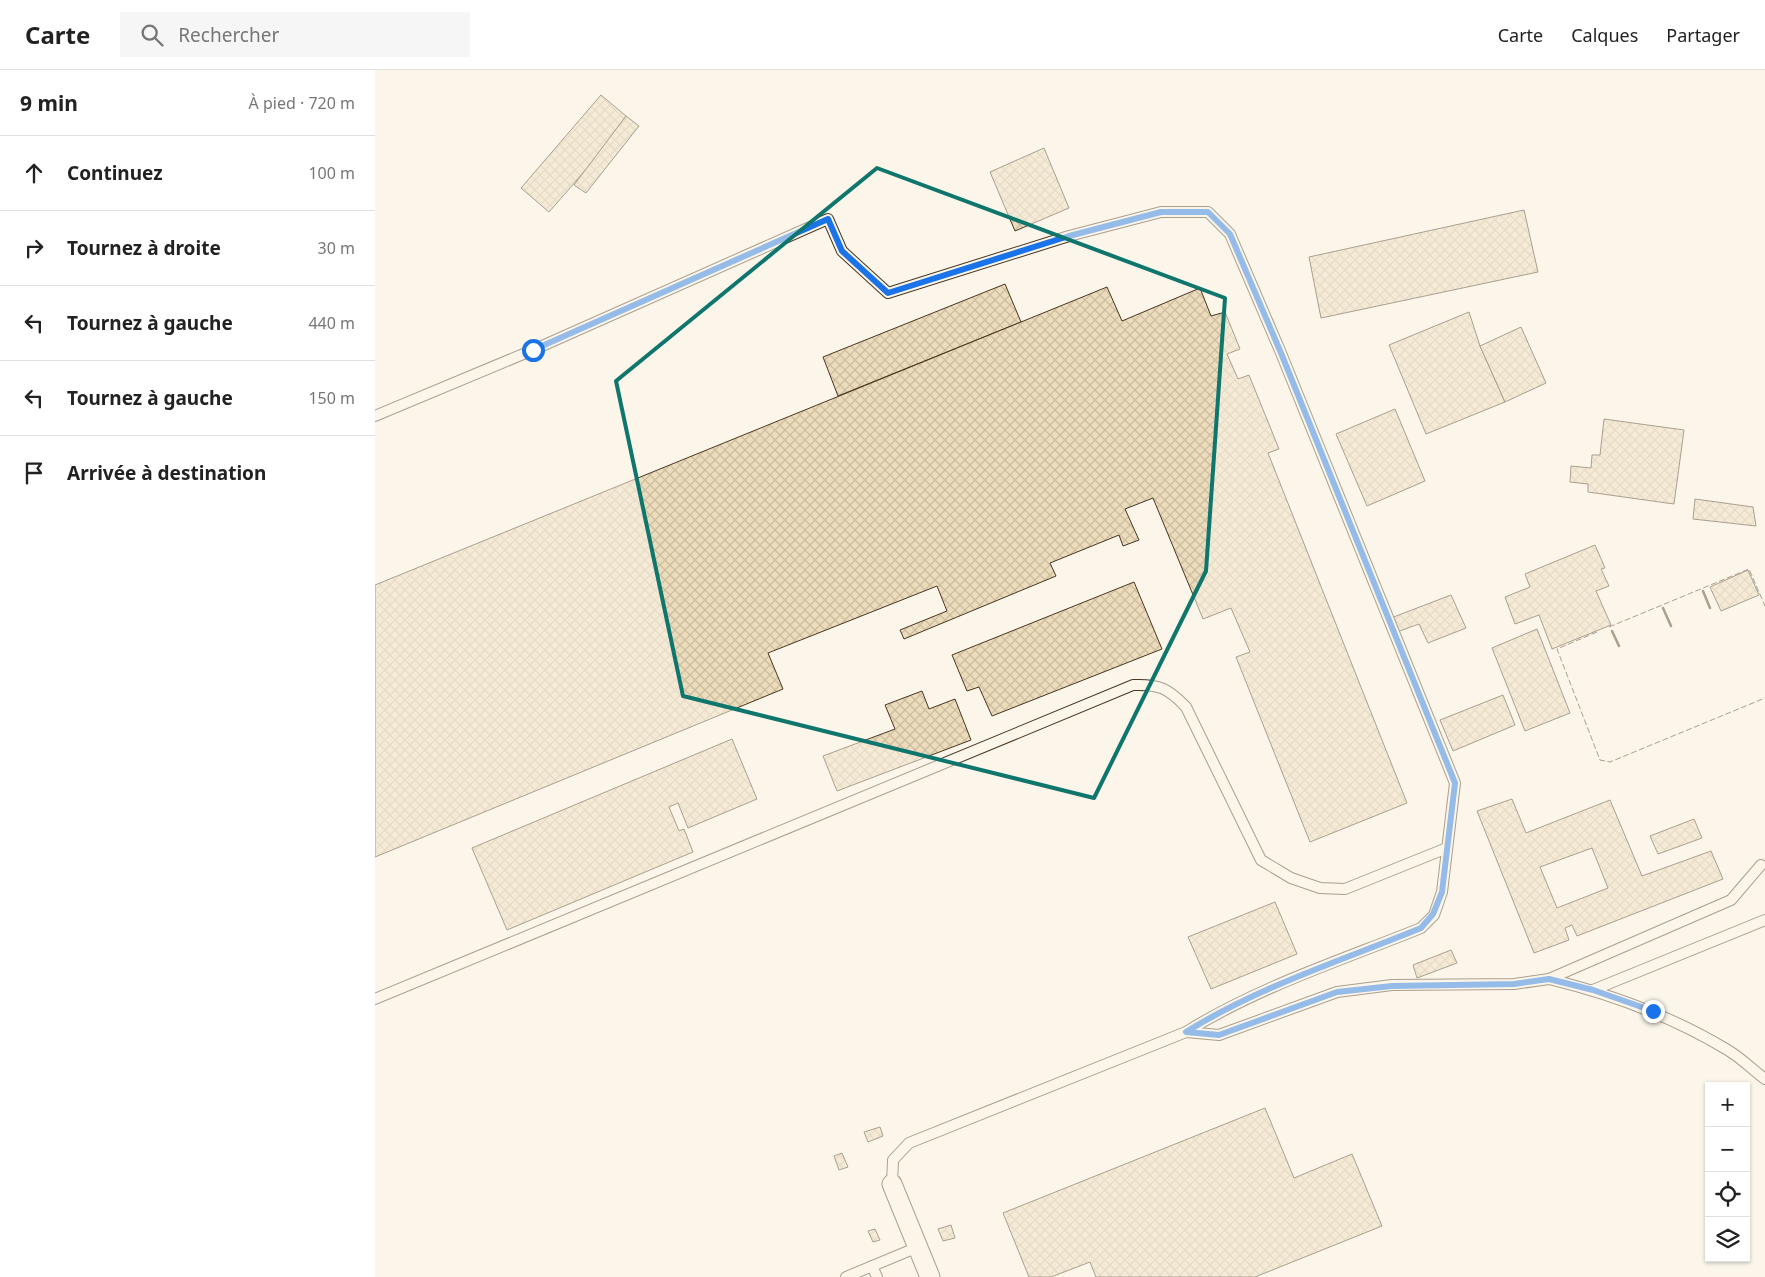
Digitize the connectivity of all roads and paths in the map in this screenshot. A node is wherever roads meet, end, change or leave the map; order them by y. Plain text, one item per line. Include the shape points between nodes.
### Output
1 (375, 416) edge
2 (1447, 848) junction
3 (1761, 864) dead end
4 (1765, 920) edge
5 (1549, 979) junction
6 (1593, 990) junction
7 (375, 998) edge
8 (1186, 1032) junction
9 (1765, 1079) edge
10 (892, 1184) joint
11 (918, 1247) junction
12 (872, 1266) junction
13 (846, 1277) edge
14 (877, 1277) edge
15 (930, 1277) edge

1 - 2 lane via 828,219 842,251 888,293 1069,236 1161,212 1208,212 1230,234 1234,243 1455,783
2 - 7 lane via 1345,889 1320,888 1291,878 1261,860 1186,707 1174,694 1155,684 1133,684
2 - 8 lane via 1442,892 1433,914 1421,928 1269,990
3 - 5 lane via 1731,900
4 - 6 lane
5 - 6 lane
5 - 8 lane via 1514,984 1392,986 1337,992 1219,1035
6 - 9 lane via 1653,1011 1719,1045
8 - 10 lane via 909,1143 893,1160
10 - 11 street
11 - 12 lane
11 - 15 street
12 - 13 lane
12 - 14 lane

